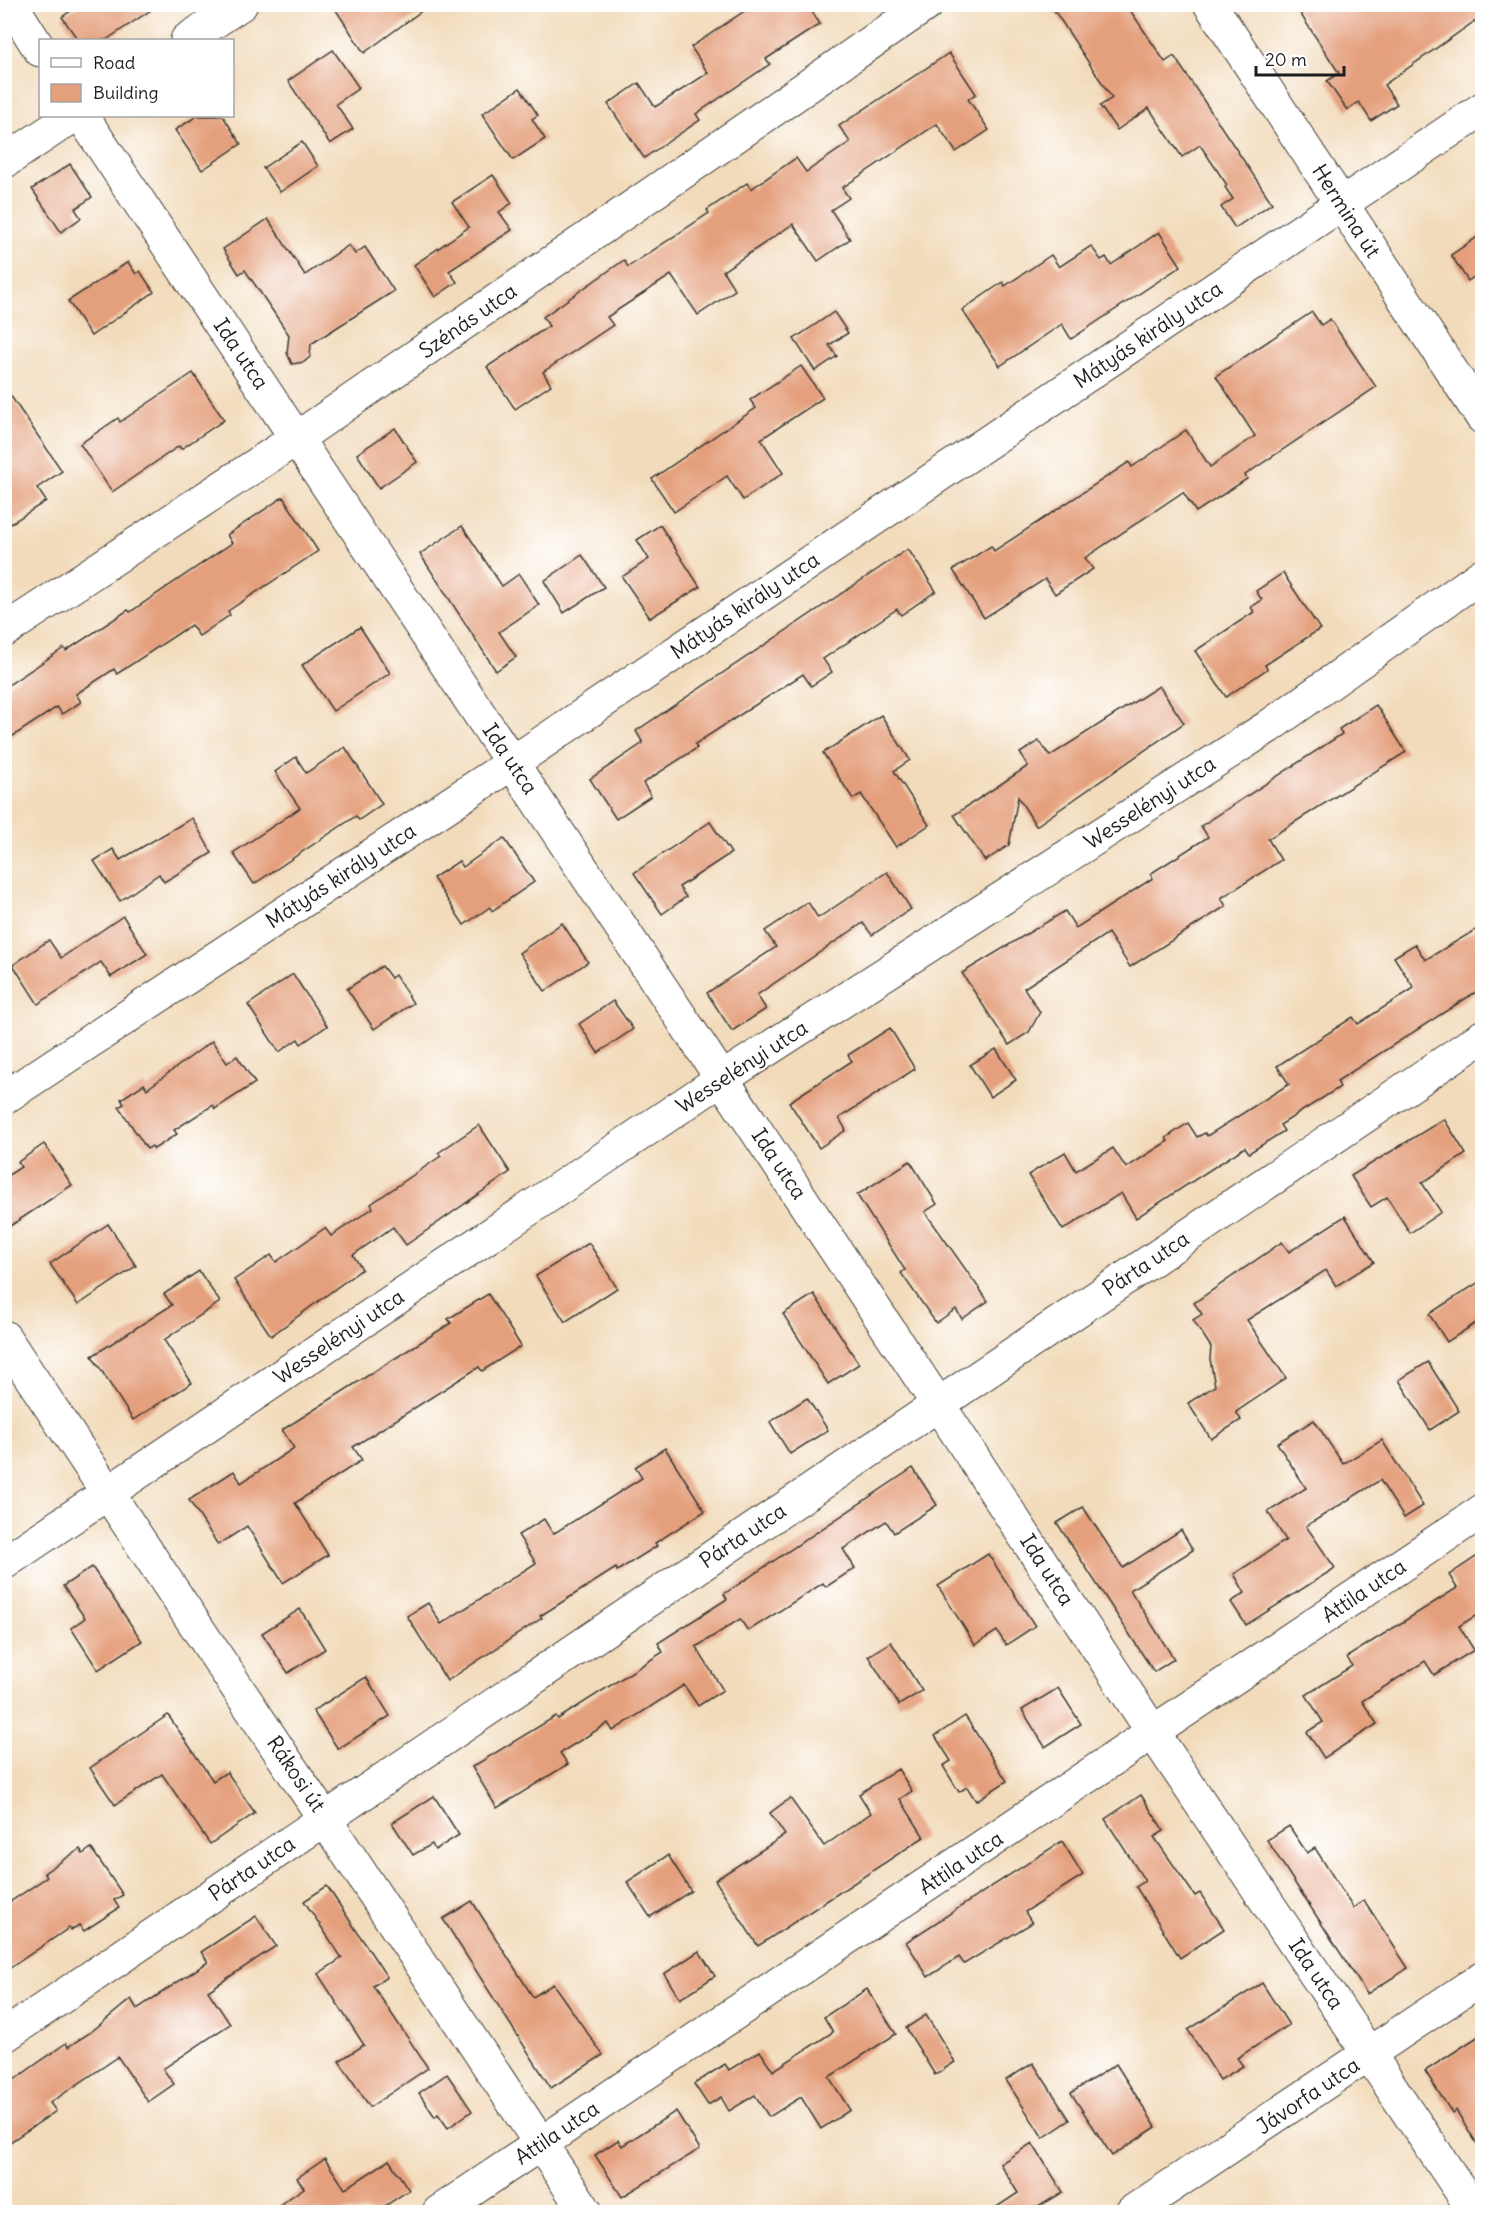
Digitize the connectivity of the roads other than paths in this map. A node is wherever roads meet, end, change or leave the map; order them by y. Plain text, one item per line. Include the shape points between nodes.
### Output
1 (11, 4) edge
2 (241, 4) edge
3 (927, 4) edge
4 (1210, 4) edge
5 (188, 39) edge
6 (39, 48) edge
7 (1482, 109) edge
8 (72, 117) edge
9 (83, 117) edge
10 (4, 162) edge
11 (1342, 205) junction
12 (1482, 417) edge
13 (297, 438) junction
14 (1482, 575) edge
15 (4, 631) edge
16 (512, 762) junction
17 (1482, 1037) edge
18 (723, 1078) junction
19 (4, 1098) edge
20 (4, 1337) edge
21 (938, 1404) junction
22 (108, 1493) junction
23 (1482, 1511) edge
24 (4, 1563) edge
25 (1154, 1734) junction
26 (326, 1819) junction
27 (1482, 1978) edge
28 (4, 2036) edge
29 (1370, 2054) junction
30 (541, 2144) junction
31 (439, 2212) edge
32 (586, 2212) edge
33 (1132, 2212) edge
34 (1475, 2212) edge

1 - 6 street
2 - 5 street
3 - 13 street, Szénás utca
4 - 11 street, Hermina út
7 - 11 street, Mátyás király utca
8 - 10 street
9 - 13 street, Ida utca
11 - 12 street, Hermina út
11 - 16 street, Mátyás király utca
13 - 15 street, Szénás utca
13 - 16 street, Ida utca
14 - 18 street, Wesselényi utca via 1268,727
16 - 18 street, Ida utca
16 - 19 street, Mátyás király utca
17 - 21 street, Párta utca
18 - 21 street, Ida utca
18 - 22 street, Wesselényi utca
20 - 22 street, Rákosi út
21 - 25 street, Ida utca
21 - 26 street, Párta utca
22 - 24 street, Wesselényi utca
22 - 26 street, Rákosi út
23 - 25 street, Attila utca
25 - 29 street, Ida utca
25 - 30 street, Attila utca
26 - 28 street, Párta utca
26 - 30 street, Rákosi út
27 - 29 street, Jávorfa utca
29 - 33 street, Jávorfa utca
29 - 34 street, Ida utca
30 - 31 street, Attila utca
30 - 32 street, Rákosi út

